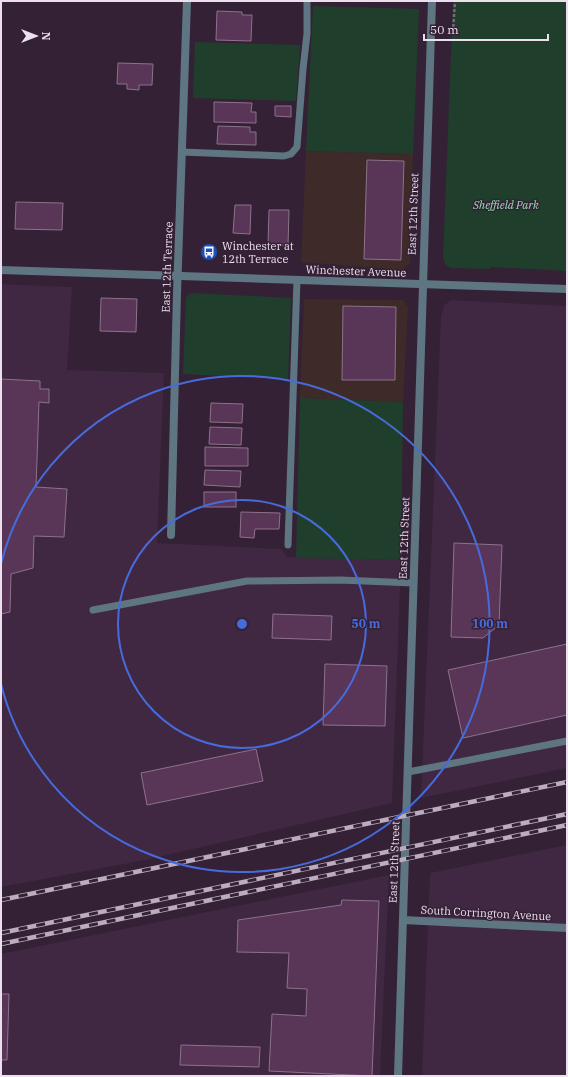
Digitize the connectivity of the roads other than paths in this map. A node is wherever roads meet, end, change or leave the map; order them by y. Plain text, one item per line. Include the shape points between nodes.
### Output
1 (187, 1) edge
2 (307, 1) edge
3 (432, 1) edge
4 (182, 152) junction
5 (1, 270) edge
6 (178, 276) junction
7 (298, 280) junction
8 (422, 284) junction
9 (567, 289) edge
10 (171, 535) dead end
11 (288, 545) dead end
12 (413, 583) junction
13 (92, 610) dead end
14 (567, 741) edge
15 (408, 772) junction
16 (403, 920) junction
17 (567, 928) edge
18 (398, 1076) edge

1 - 4 street, East 12th Terrace
2 - 4 lane via 307,34 297,147 291,154 284,156
3 - 8 street, East 12th Street
4 - 6 street, East 12th Terrace
5 - 6 street, Winchester Avenue
6 - 7 street, Winchester Avenue
6 - 10 street, East 12th Terrace
7 - 8 street, Winchester Avenue
7 - 11 lane
8 - 9 street, Winchester Avenue
8 - 12 street, East 12th Street
12 - 13 lane via 340,580 247,581
12 - 15 street, East 12th Street
14 - 15 lane
15 - 16 street, East 12th Street
16 - 17 street, South Corrington Avenue
16 - 18 street, East 12th Street

